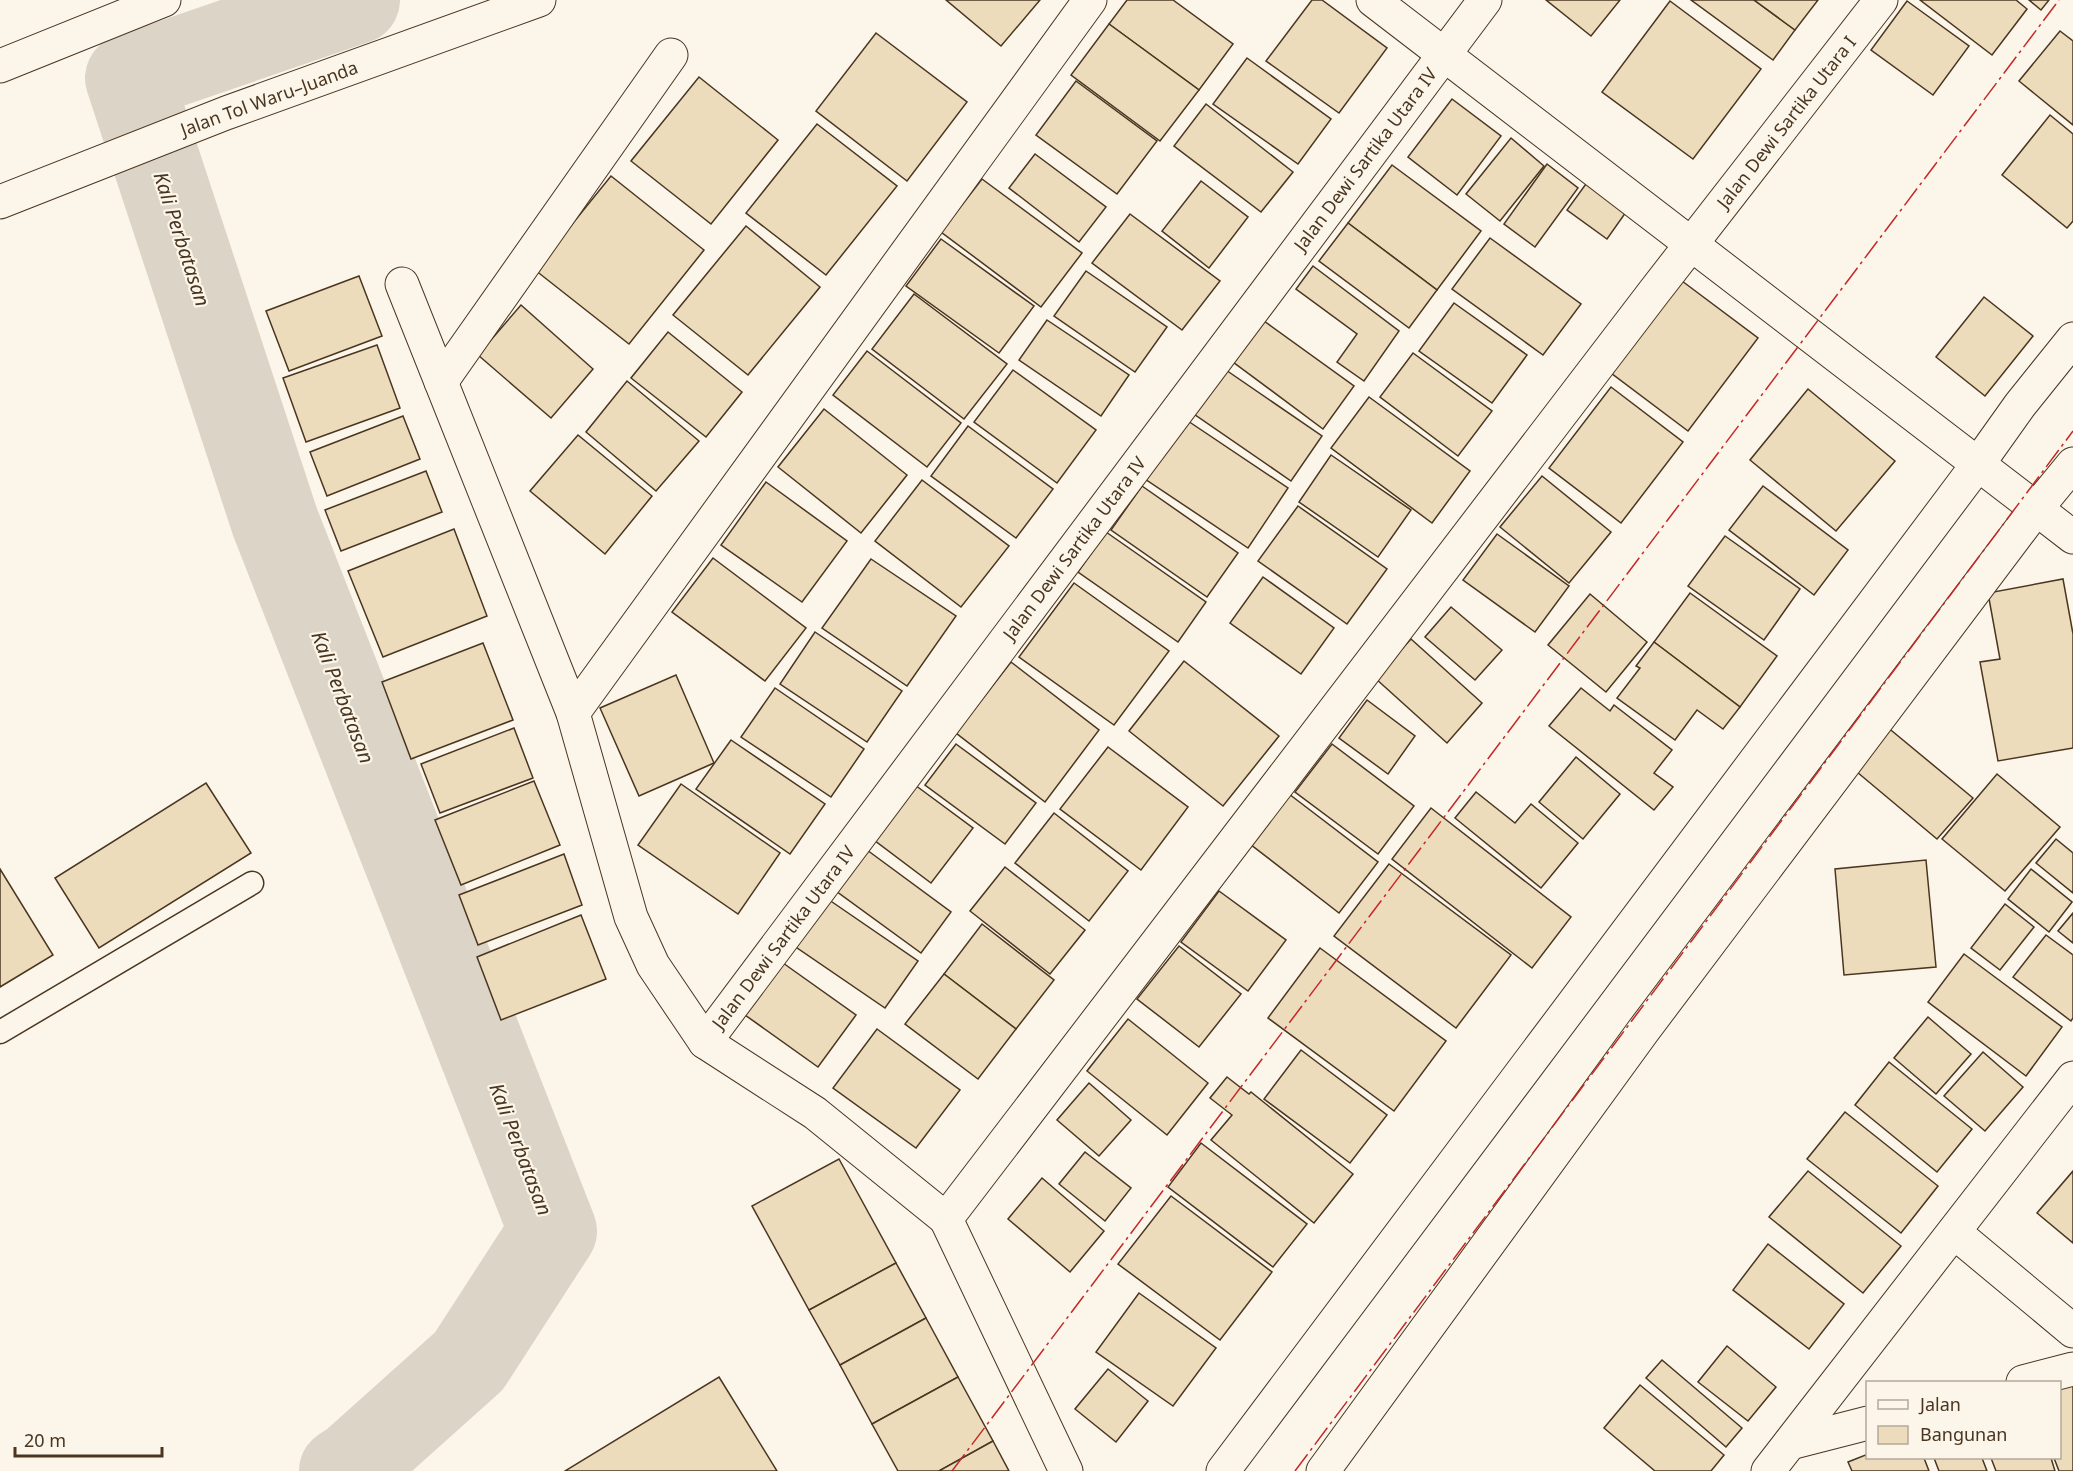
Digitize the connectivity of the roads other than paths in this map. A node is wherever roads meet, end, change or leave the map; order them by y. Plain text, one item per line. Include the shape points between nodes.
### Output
1 (164, 0) edge
2 (539, 0) edge
3 (1090, 0) edge
4 (1373, 0) edge
5 (1485, 0) edge
6 (1881, 0) edge
7 (1444, 54) junction
8 (671, 55) dead end
9 (0, 66) edge
10 (0, 202) edge
11 (1692, 245) junction
12 (402, 284) dead end
13 (2073, 339) edge
14 (441, 382) junction
15 (1978, 464) junction
16 (2073, 464) edge
17 (2036, 509) junction
18 (2073, 537) edge
19 (573, 713) junction
20 (252, 883) dead end
21 (0, 1032) edge
22 (705, 1042) junction
23 (2073, 1078) edge
24 (946, 1219) junction
25 (1954, 1232) junction
26 (2073, 1331) edge
27 (2073, 1370) edge
28 (2031, 1381) edge
29 (1866, 1424) edge
30 (1790, 1443) junction
31 (1066, 1471) edge
32 (1223, 1471) edge
33 (1323, 1471) edge
34 (1768, 1471) edge

1 - 9 main road
2 - 10 main road, Jalan Tol Waru–Juanda via 226,113
3 - 19 main road
4 - 7 main road
5 - 7 main road, Jalan Dewi Sartika Utara IV
6 - 11 main road, Jalan Dewi Sartika Utara I
7 - 11 main road
7 - 22 main road, Jalan Dewi Sartika Utara IV
8 - 14 main road
11 - 15 main road
11 - 24 main road, Jalan Dewi Sartika Utara I
12 - 14 main road
13 - 15 main road
14 - 19 main road
15 - 17 main road
15 - 32 main road
16 - 17 main road
17 - 18 main road
17 - 33 main road via 1643,1030
19 - 22 main road via 632,916 653,965
20 - 21 lane
22 - 24 main road via 815,1113
23 - 25 main road
24 - 31 main road
25 - 26 main road
25 - 30 main road
27 - 28 main road
29 - 30 main road
30 - 34 main road

